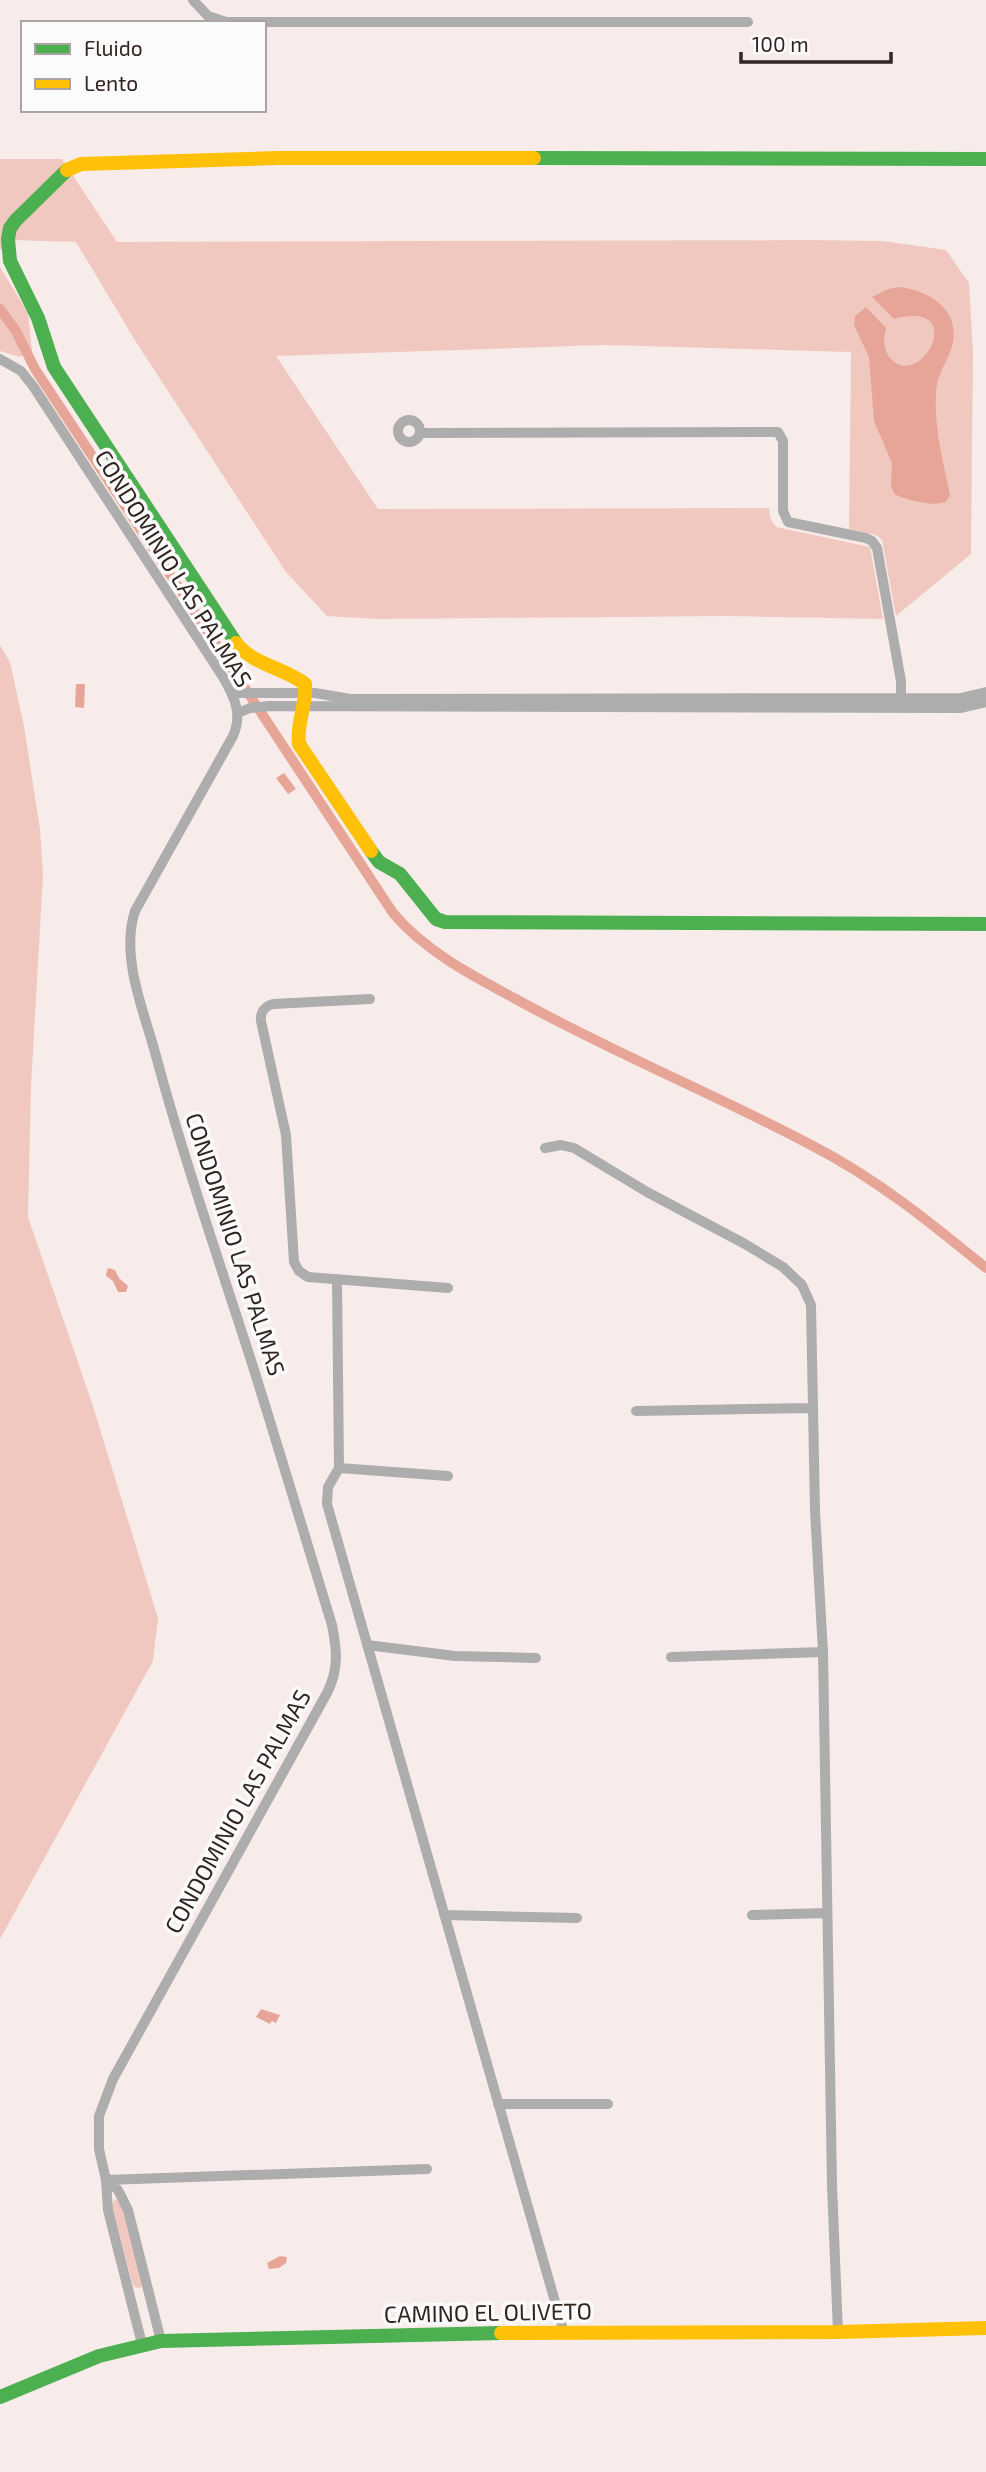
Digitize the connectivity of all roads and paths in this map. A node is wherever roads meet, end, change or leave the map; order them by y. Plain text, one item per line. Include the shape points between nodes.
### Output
1 (192, 0) edge
2 (222, 21) edge
3 (266, 22) edge
4 (748, 22) dead end
5 (986, 159) edge
6 (0, 359) edge
7 (421, 433) dead end
8 (230, 690) junction
9 (306, 692) junction
10 (986, 692) edge
11 (901, 702) junction
12 (986, 702) edge
13 (302, 708) junction
14 (238, 713) junction
15 (986, 924) edge
16 (370, 999) dead end
17 (545, 1148) dead end
18 (337, 1279) junction
19 (448, 1288) dead end
20 (813, 1408) junction
21 (636, 1411) dead end
22 (340, 1468) junction
23 (448, 1476) dead end
24 (367, 1645) junction
25 (823, 1652) junction
26 (671, 1657) dead end
27 (536, 1658) dead end
28 (827, 1913) junction
29 (444, 1915) junction
30 (752, 1915) dead end
31 (577, 1918) dead end
32 (498, 2104) junction
33 (608, 2105) dead end
34 (427, 2169) dead end
35 (106, 2180) junction
36 (986, 2328) edge
37 (838, 2332) junction
38 (564, 2333) junction
39 (161, 2342) junction
40 (142, 2344) junction
41 (0, 2397) edge

1 - 2 street
3 - 4 street
5 - 9 street via 278,158 81,164 65,170 16,220 5,242 8,265 37,314 50,358 238,646 253,659 301,681
6 - 8 street, CONDOMINIO LAS PALMAS via 33,386
7 - 11 street via 778,432 783,441 783,511 788,522 866,538 877,548
8 - 9 street
8 - 14 street, CONDOMINIO LAS PALMAS
9 - 11 street via 350,699
9 - 13 street
10 - 11 street
11 - 12 street via 961,708
11 - 13 street
13 - 14 street via 255,707
13 - 15 street via 296,733 299,744 379,862 400,874 436,919 445,922
14 - 35 street, CONDOMINIO LAS PALMAS via 237,729 225,753 135,911 130,946 184,1157 273,1428 332,1625 337,1664 327,1693 107,2090 97,2132
16 - 18 street via 274,1004 264,1009 261,1017 286,1135 294,1262 305,1276
17 - 20 street via 574,1148 791,1272 805,1291 812,1313
18 - 19 street
18 - 22 street
20 - 21 street
20 - 25 street
22 - 23 street
22 - 24 street via 330,1482 327,1504
24 - 27 street via 455,1656
24 - 29 street
25 - 26 street
25 - 28 street
28 - 30 street
28 - 37 street
29 - 31 street
29 - 32 street
32 - 33 street
32 - 38 street
34 - 35 street
35 - 39 street, CONDOMINIO LAS PALMAS via 118,2190 128,2210
35 - 40 street, CONDOMINIO LAS PALMAS via 108,2210
36 - 37 street, CAMINO EL OLIVETO
37 - 38 street, CAMINO EL OLIVETO
38 - 39 street, CAMINO EL OLIVETO
39 - 40 street, CAMINO EL OLIVETO
40 - 41 street, CAMINO EL OLIVETO

